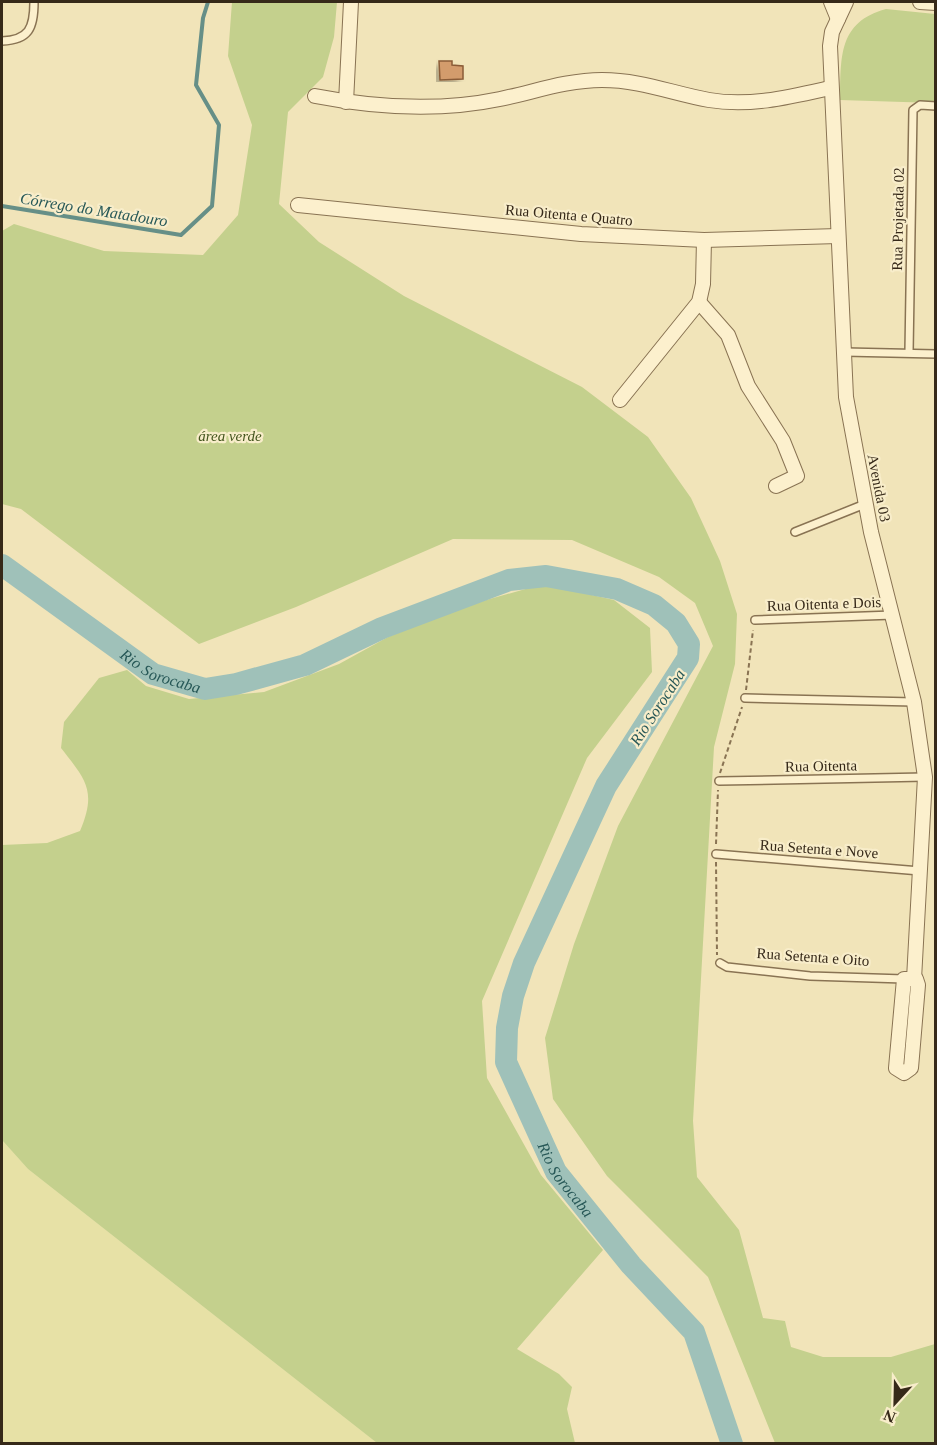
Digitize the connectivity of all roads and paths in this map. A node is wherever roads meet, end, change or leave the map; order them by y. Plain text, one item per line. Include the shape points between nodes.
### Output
1 (34, 2) edge
2 (351, 2) edge
3 (831, 2) edge
4 (846, 2) edge
5 (920, 2) edge
6 (936, 3) edge
7 (838, 18) junction
8 (2, 41) edge
9 (830, 88) junction
10 (315, 96) dead end
11 (346, 102) junction
12 (936, 106) edge
13 (298, 205) dead end
14 (838, 236) junction
15 (704, 240) junction
16 (699, 302) junction
17 (845, 351) junction
18 (909, 352) junction
19 (936, 354) edge
20 (620, 400) dead end
21 (776, 486) dead end
22 (865, 504) junction
23 (795, 532) dead end
24 (894, 615) junction
25 (754, 620) dead end
26 (745, 698) dead end
27 (914, 702) junction
28 (925, 777) junction
29 (718, 781) dead end
30 (716, 854) dead end
31 (920, 871) junction
32 (720, 963) dead end
33 (909, 979) junction

1 - 8 lane via 29,32 16,40
2 - 11 street
3 - 7 street
4 - 7 street, Avenida 03
5 - 6 street
7 - 9 street, Avenida 03 via 830,46
9 - 11 street via 747,103 710,100 645,83 601,80 561,84 498,100 420,108
9 - 14 street, Avenida 03
10 - 11 street
12 - 18 lane, Rua Projetada 02 via 920,105 914,110
13 - 15 street, Rua Oitenta e Quatro via 581,234
14 - 15 street, Rua Oitenta e Quatro
14 - 17 street, Avenida 03
15 - 16 street
16 - 20 street
16 - 21 street via 728,335 748,386 764,407 789,455 797,476
17 - 18 lane
17 - 22 street, Avenida 03 via 846,397
18 - 19 lane
22 - 23 lane
22 - 24 street, Avenida 03
24 - 25 lane, Rua Oitenta e Dois
24 - 27 street, Avenida 03
26 - 27 lane
27 - 28 street, Avenida 03
28 - 29 lane, Rua Oitenta
28 - 31 street, Avenida 03
30 - 31 lane, Rua Setenta e Nove
31 - 33 street, Avenida 03
32 - 33 lane, Rua Setenta e Oito via 810,976
33 - 33 street via 896,1068 904,1073 911,1068 914,1051 918,985 918,981

